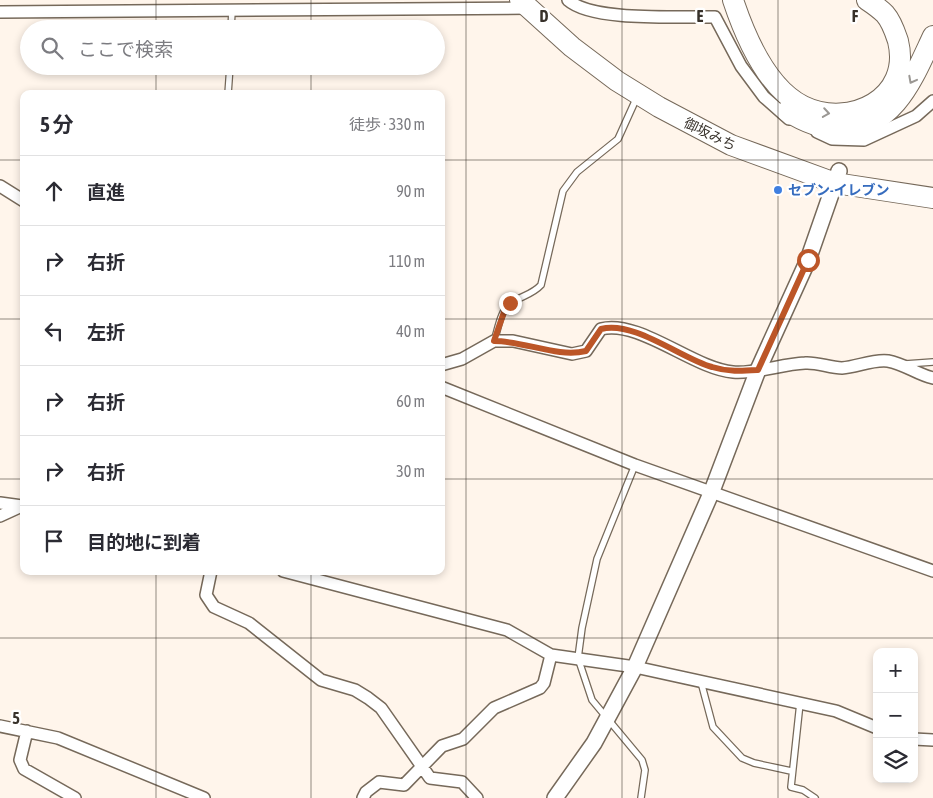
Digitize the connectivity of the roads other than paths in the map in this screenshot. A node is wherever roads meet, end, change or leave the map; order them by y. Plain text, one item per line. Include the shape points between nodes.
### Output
1 (568, 0) edge
2 (722, 0) edge
3 (733, 0) edge
4 (867, 0) edge
5 (529, 3) edge
6 (239, 7) edge
7 (0, 12) edge
8 (234, 20) edge
9 (933, 36) edge
10 (229, 75) edge
11 (228, 90) edge
12 (638, 94) junction
13 (933, 101) edge
14 (837, 177) junction
15 (0, 186) edge
16 (933, 186) edge
17 (20, 198) edge
18 (933, 198) edge
19 (494, 341) junction
20 (933, 362) edge
21 (445, 364) edge
22 (905, 364) junction
23 (758, 370) junction
24 (933, 378) edge
25 (445, 389) edge
26 (636, 464) junction
27 (712, 491) junction
28 (0, 503) edge
29 (20, 506) edge
30 (20, 507) edge
31 (0, 516) edge
32 (933, 571) edge
33 (210, 575) edge
34 (298, 575) edge
35 (550, 655) junction
36 (578, 658) junction
37 (635, 667) junction
38 (701, 681) junction
39 (800, 703) junction
40 (607, 720) junction
41 (0, 726) edge
42 (873, 726) edge
43 (27, 731) junction
44 (918, 738) edge
45 (933, 740) edge
46 (422, 767) junction
47 (791, 772) junction
48 (75, 798) edge
49 (204, 798) edge
50 (363, 798) edge
51 (477, 798) edge
52 (555, 798) edge
53 (641, 798) edge
54 (815, 798) edge

1 - 13 street via 598,14 715,17 741,66 764,97 793,122 832,139 864,140 916,116
9 -> 2 highway via 906,90 886,114 858,127 828,129 795,116 760,84 740,49
3 -> 4 highway via 743,29 766,72 802,105 825,114 865,110 881,99 893,83 900,49 895,29 885,14
5 - 6 street
5 - 12 highway, 御坂みち via 572,47
5 - 14 highway, 御坂みち via 647,86 694,114
6 - 7 street
6 - 8 lane
10 - 11 lane
12 - 14 highway, 御坂みち via 731,145
12 - 19 lane via 618,139 578,172 563,191 541,285 535,292 510,303
14 - 16 highway, 御坂みち
14 - 18 highway, 御坂みち
14 - 23 street via 808,260
15 - 17 street
19 - 21 street via 462,359
19 - 23 street via 513,341 572,354 586,351 601,329 611,326 655,339 710,367 733,372
20 - 22 lane
22 - 23 street via 885,361 842,368 808,363
22 - 24 street via 917,374
23 - 27 street
25 - 26 street
26 - 27 street
26 - 36 lane via 597,559
27 - 32 street
27 - 37 street
28 - 29 street
30 - 31 street
33 - 46 street via 206,595 210,603 249,623 327,684 355,690 381,708
34 - 35 street via 507,630
35 - 36 street
35 - 46 street via 540,688 494,708 463,739 442,746
36 - 37 street
36 - 40 lane via 592,700
37 - 38 street
37 - 40 street
38 - 39 street
38 - 47 lane via 713,728 742,758
39 - 42 street via 836,711
39 - 47 lane
40 - 52 street
40 - 53 lane via 642,760 645,770
41 - 43 street
43 - 48 street via 20,760 24,769
43 - 49 street via 58,738
44 - 45 street
46 - 50 street via 404,786 379,782
46 - 51 street via 430,778 462,782
47 - 54 lane via 791,787

